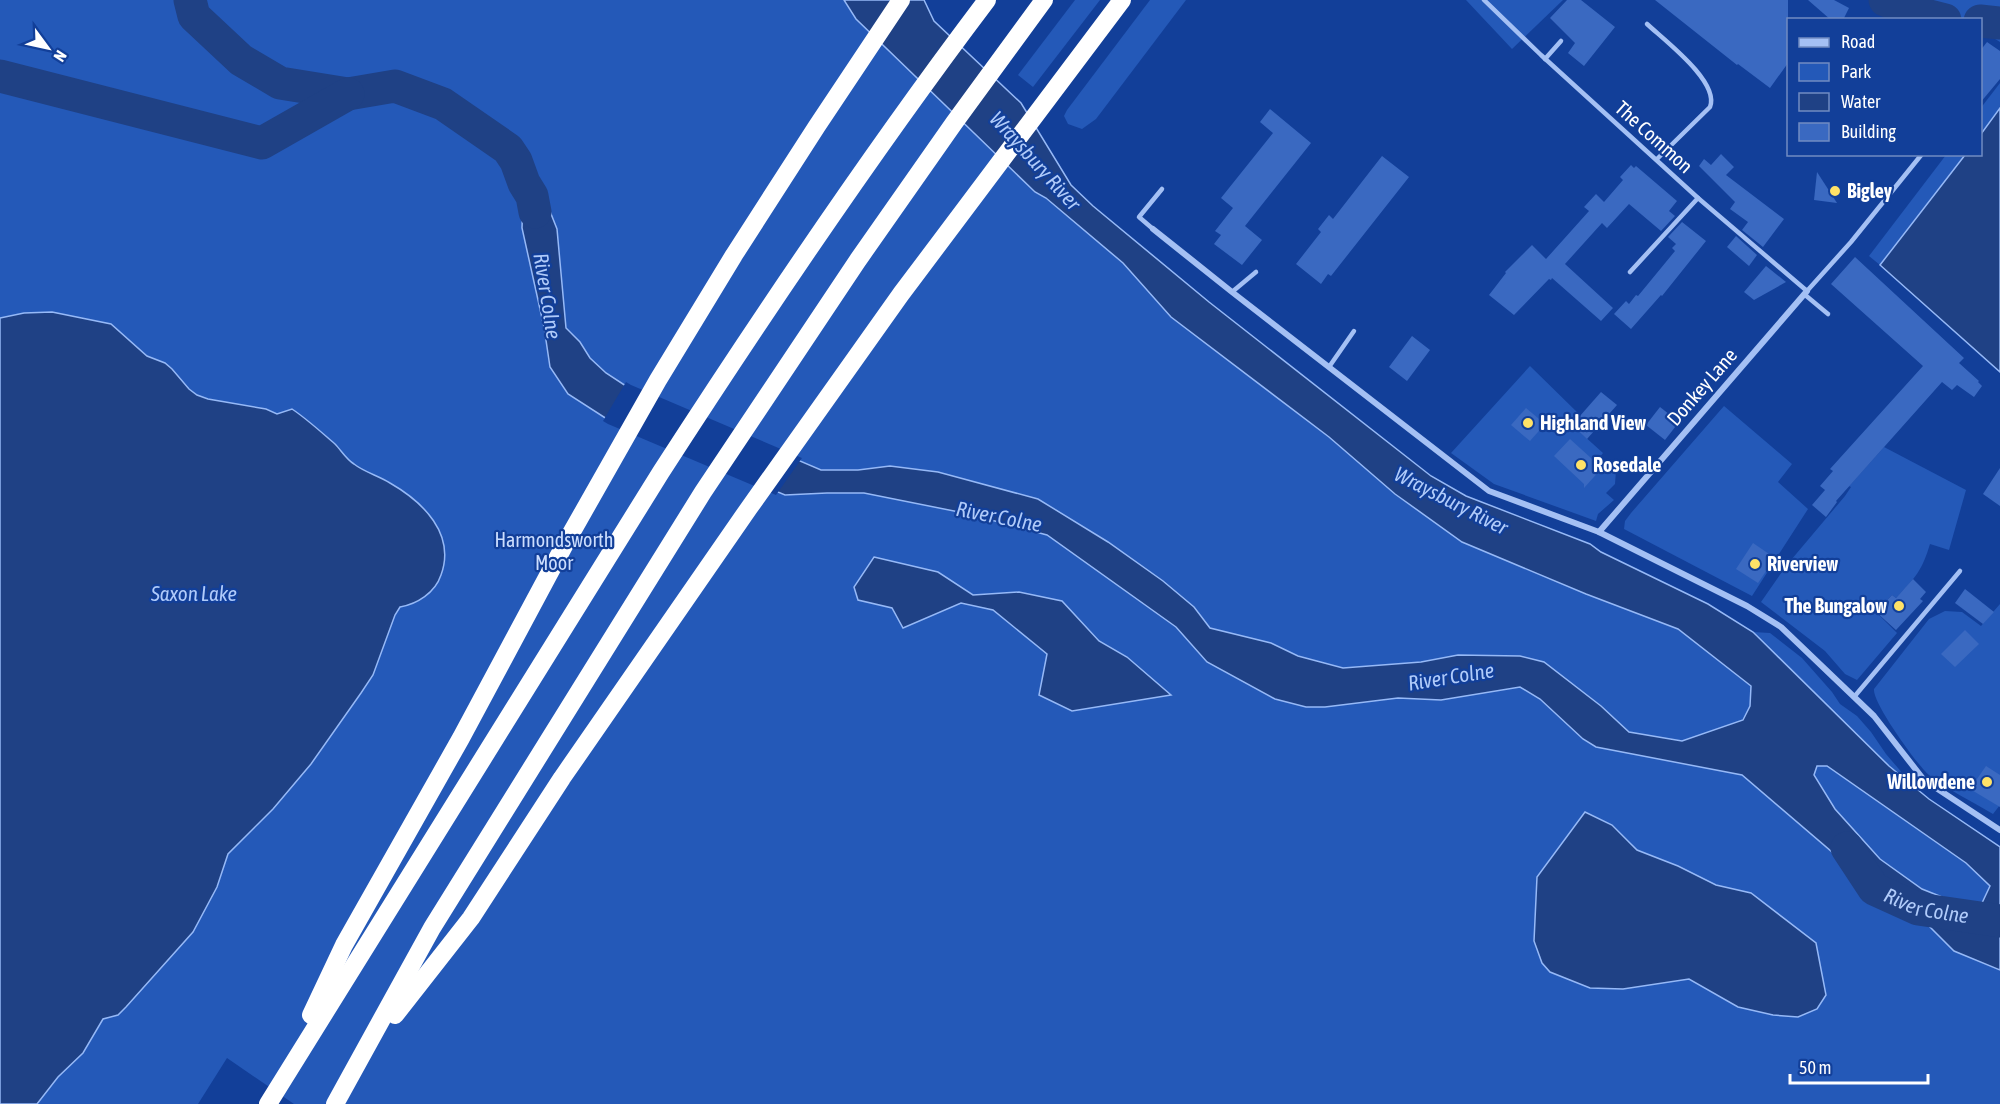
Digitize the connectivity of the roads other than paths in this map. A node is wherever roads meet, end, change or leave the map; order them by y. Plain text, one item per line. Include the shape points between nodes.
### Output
1 (901, 0) edge
2 (987, 0) edge
3 (1044, 0) edge
4 (1122, 0) edge
5 (1484, 0) edge
6 (1647, 24) dead end
7 (1561, 41) dead end
8 (1545, 58) junction
9 (1920, 156) edge
10 (1657, 159) junction
11 (1162, 189) dead end
12 (1698, 198) junction
13 (1153, 229) joint
14 (1256, 272) dead end
15 (1630, 272) dead end
16 (1232, 292) junction
17 (1806, 293) junction
18 (1828, 314) dead end
19 (1354, 331) dead end
20 (1329, 367) junction
21 (1599, 532) junction
22 (1959, 571) dead end
23 (1854, 697) junction
24 (2000, 820) edge
25 (1997, 829) edge
26 (364, 1054) junction
27 (279, 1085) junction
28 (268, 1104) edge
29 (335, 1104) edge

1 - 27 highway via 734,255 658,380 344,945
2 - 27 highway via 704,404
3 - 26 highway via 858,260 703,492 432,928
4 - 26 highway via 992,171 795,443 562,778 471,918
5 - 8 lane, The Common
6 - 10 lane via 1698,72 1712,101
7 - 8 lane
8 - 10 lane, The Common
9 - 17 lane
10 - 12 lane, The Common
11 - 13 lane via 1139,217
12 - 15 lane
12 - 17 lane, The Common
13 - 16 street
14 - 16 lane
16 - 20 street
17 - 18 lane, The Common
17 - 21 street, Donkey Lane
19 - 20 lane
20 - 21 street via 1489,491
21 - 23 street via 1781,627
22 - 23 lane
23 - 25 street via 1874,716 1924,780
24 - 25 lane
26 - 29 highway
27 - 28 highway

